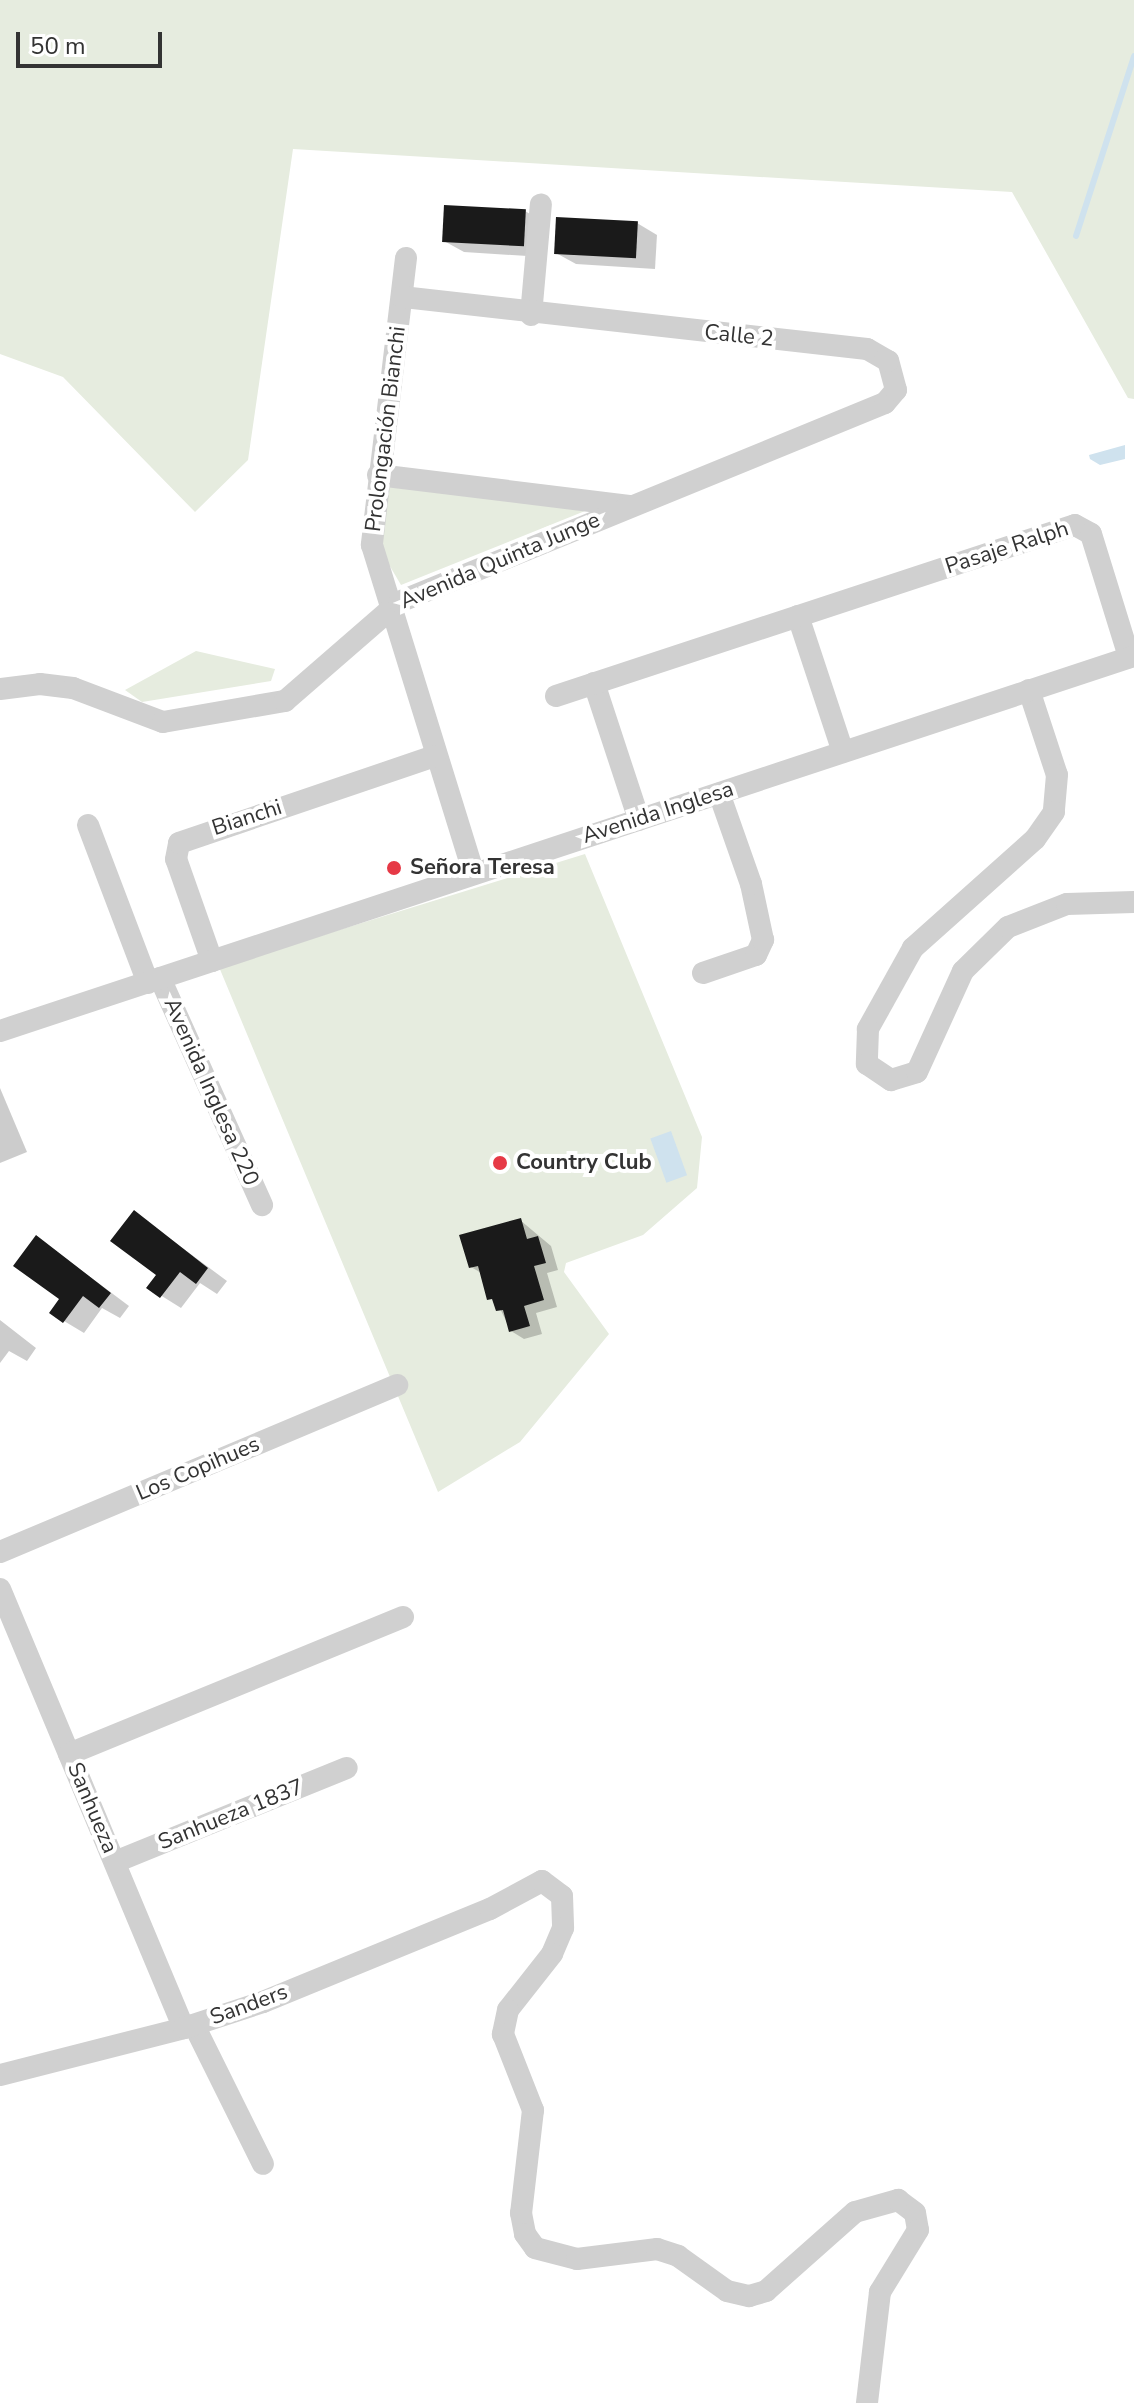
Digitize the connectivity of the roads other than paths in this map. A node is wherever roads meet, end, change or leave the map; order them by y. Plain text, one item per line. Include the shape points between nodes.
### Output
1 (541, 204) dead end
2 (406, 258) dead end
3 (402, 297) junction
4 (531, 315) junction
5 (879, 405) joint
6 (378, 475) junction
7 (632, 506) junction
8 (388, 609) junction
9 (798, 616) junction
10 (1131, 656) edge
11 (594, 683) junction
12 (0, 689) edge
13 (1029, 690) junction
14 (556, 696) dead end
15 (843, 752) junction
16 (435, 756) junction
17 (719, 793) junction
18 (639, 820) junction
19 (88, 825) dead end
20 (474, 874) junction
21 (1134, 902) edge
22 (212, 961) junction
23 (703, 973) dead end
24 (154, 980) junction
25 (0, 1031) edge
26 (262, 1205) dead end
27 (397, 1385) dead end
28 (0, 1552) edge
29 (0, 1589) edge
30 (403, 1617) dead end
31 (69, 1754) junction
32 (347, 1768) dead end
33 (115, 1862) junction
34 (189, 2026) junction
35 (0, 2075) edge
36 (263, 2164) dead end
37 (867, 2403) edge

1 - 4 street
2 - 3 street, Prolongación Bianchi
3 - 4 street, Calle 2
3 - 6 street, Prolongación Bianchi
4 - 5 street, Calle 2 via 875,351 888,361 897,384 890,400
5 - 7 street, Avenida Quinta Junge
6 - 7 street
6 - 8 street, Prolongación Bianchi via 372,545
7 - 8 street, Avenida Quinta Junge
8 - 12 street, Avenida Quinta Junge via 298,694 276,704 163,722 73,688 40,684
8 - 16 street, Prolongación Bianchi
9 - 10 street, Pasaje Ralph via 1080,526 1092,538
9 - 11 street, Pasaje Ralph
9 - 15 street
10 - 13 street, Avenida Inglesa
11 - 14 street, Pasaje Ralph
11 - 18 street
13 - 15 street, Avenida Inglesa
13 - 21 street via 1057,775 1054,812 1035,839 913,948 868,1029 867,1064 891,1080 917,1072 963,971 1008,927 1067,904
15 - 17 street, Avenida Inglesa
16 - 20 street, Prolongación Bianchi
16 - 22 street, Bianchi via 179,843 176,859
17 - 18 street, Avenida Inglesa
17 - 23 street via 754,893 763,940 756,955
18 - 20 street, Avenida Inglesa
19 - 24 street, Avenida Inglesa 220
20 - 22 street, Avenida Inglesa
22 - 24 street, Avenida Inglesa
24 - 25 street, Avenida Inglesa
24 - 26 street, Avenida Inglesa 220
27 - 28 street, Los Copihues
29 - 31 street, Sanhueza
30 - 31 street
31 - 33 street, Sanhueza
32 - 33 street, Sanhueza 1837
33 - 34 street, Sanhueza
34 - 35 street, Sanders
34 - 36 street, Sanhueza
34 - 37 street, Sanders via 490,1909 542,1881 555,1888 564,1909 552,1954 503,2021 503,2034 533,2110 521,2213 525,2234 535,2248 577,2259 657,2249 678,2256 727,2291 749,2296 766,2291 855,2212 898,2200 915,2213 918,2230 880,2292

